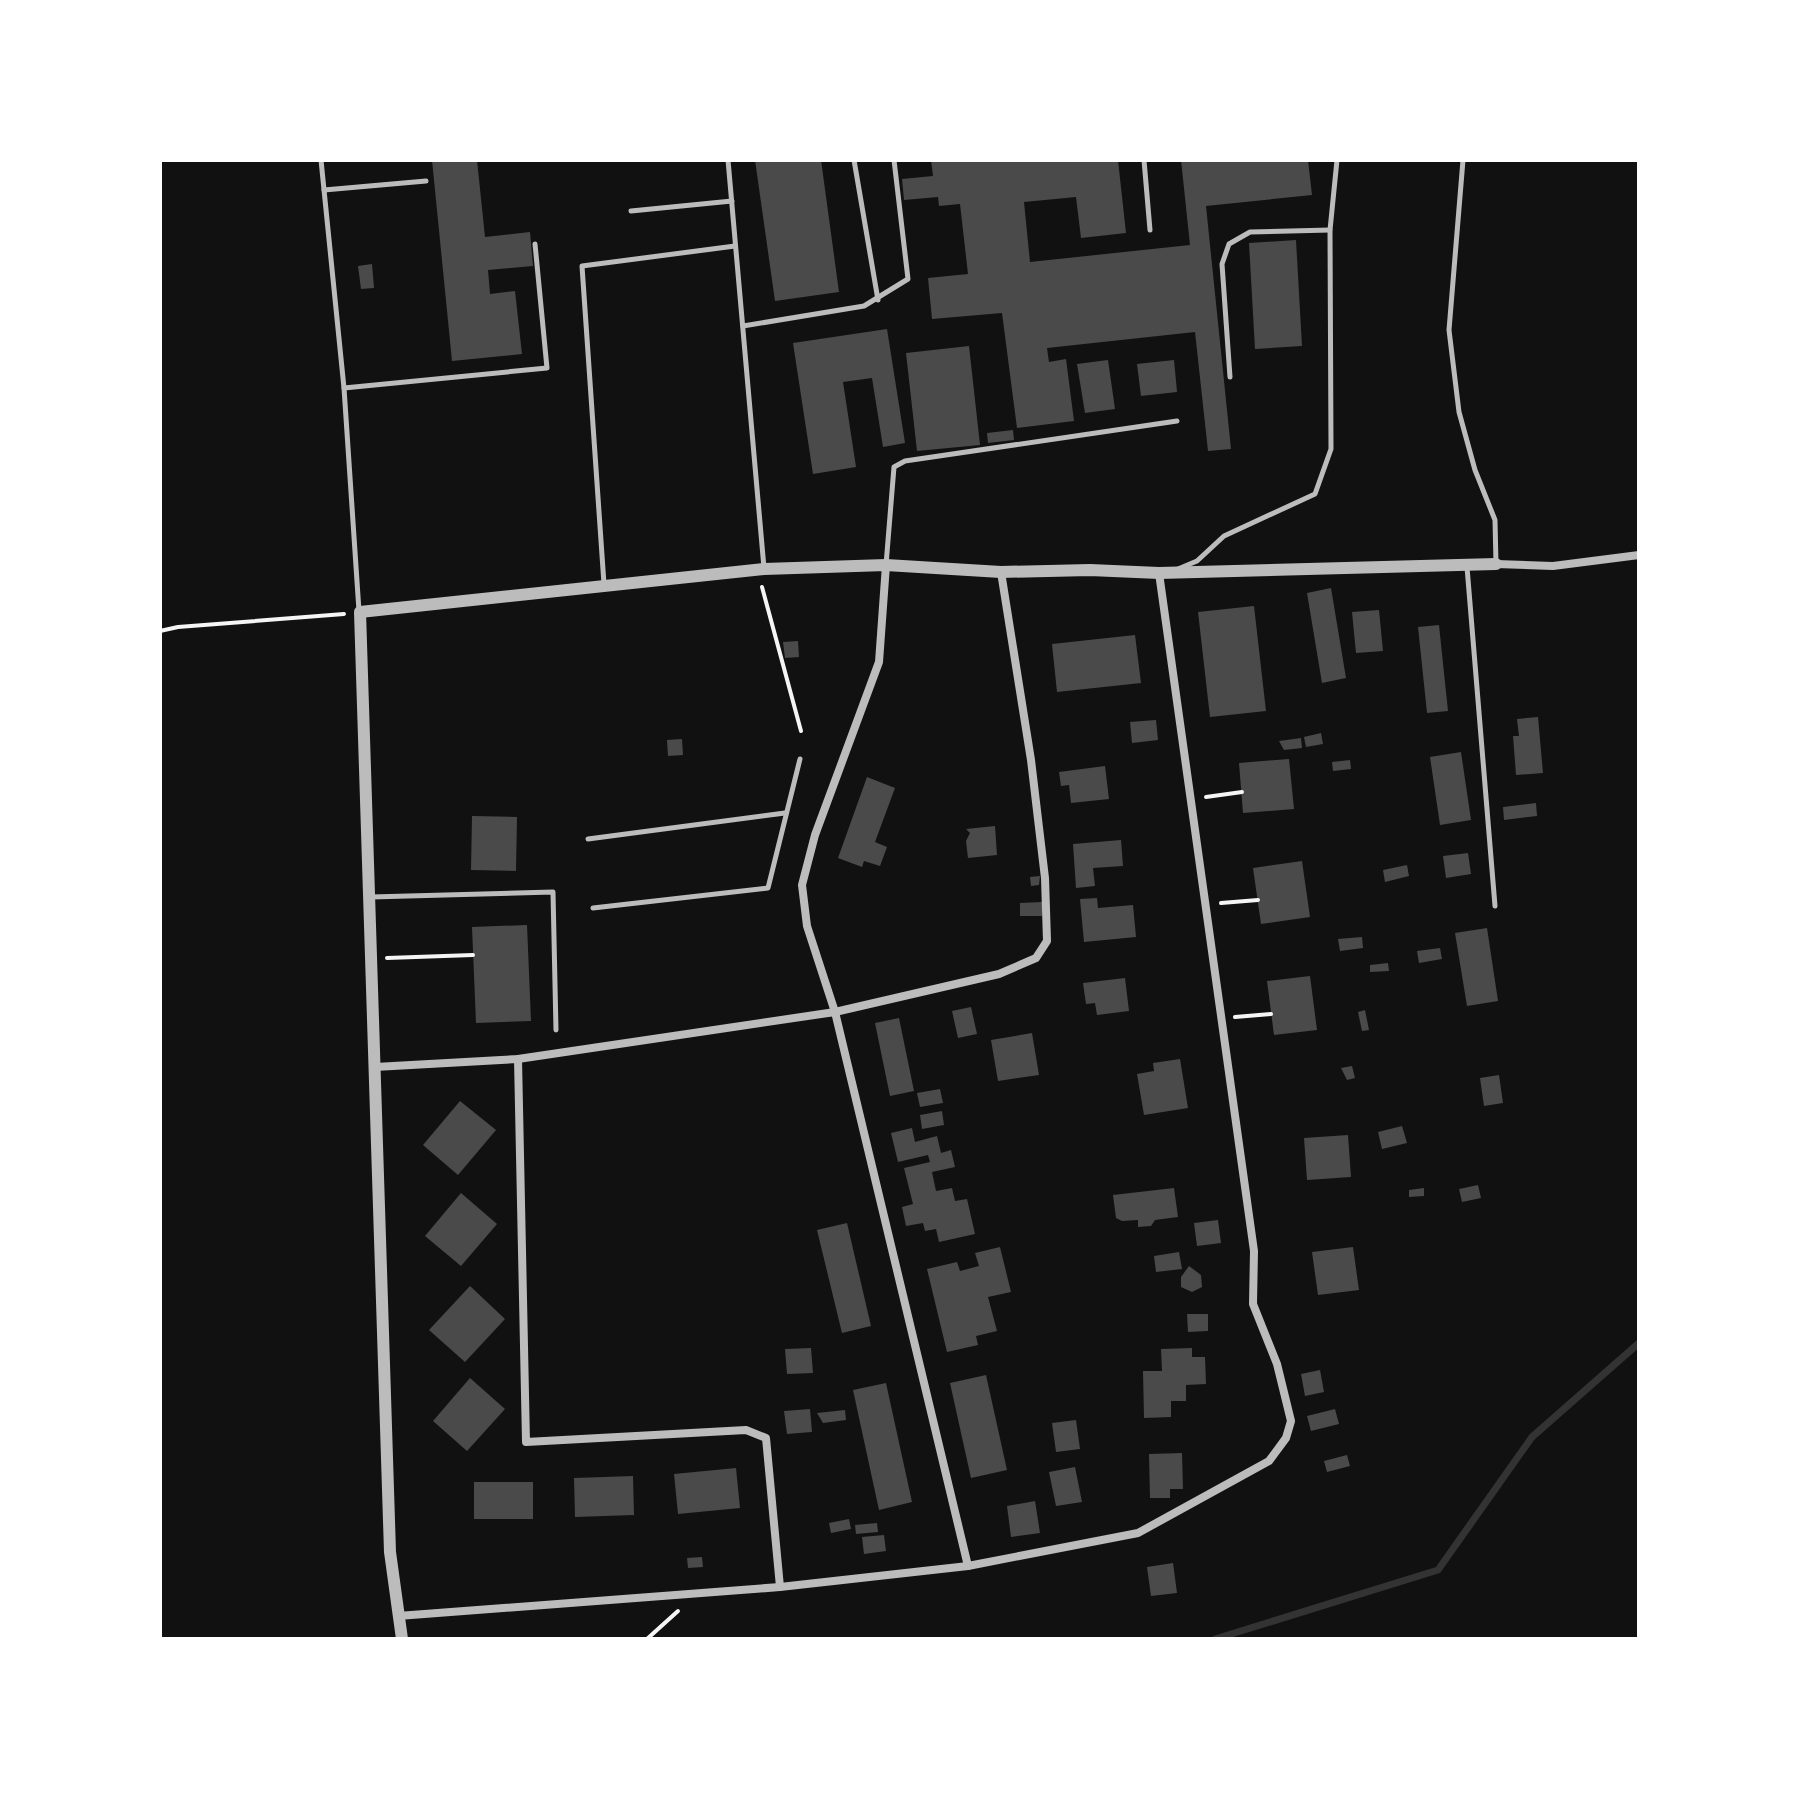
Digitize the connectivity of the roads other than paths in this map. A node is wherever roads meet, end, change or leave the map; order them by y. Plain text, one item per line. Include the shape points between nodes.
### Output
1 (321, 160) edge
2 (728, 160) edge
3 (854, 160) edge
4 (894, 160) edge
5 (1144, 160) edge
6 (1337, 160) edge
7 (1463, 160) edge
8 (426, 181) dead end
9 (324, 190) junction
10 (732, 201) junction
11 (631, 211) dead end
12 (1150, 230) dead end
13 (1330, 230) junction
14 (535, 244) dead end
15 (735, 246) junction
16 (878, 300) junction
17 (743, 326) junction
18 (1230, 377) dead end
19 (344, 388) junction
20 (1177, 421) dead end
21 (1639, 555) edge
22 (1496, 564) junction
23 (886, 565) junction
24 (1467, 566) junction
25 (761, 569) junction
26 (1001, 572) junction
27 (1163, 573) junction
28 (604, 584) junction
29 (360, 612) junction
30 (800, 759) dead end
31 (785, 813) junction
32 (588, 839) dead end
33 (370, 898) junction
34 (1495, 906) dead end
35 (593, 908) dead end
36 (835, 1012) junction
37 (556, 1030) dead end
38 (518, 1059) junction
39 (375, 1067) junction
40 (968, 1566) junction
41 (780, 1587) junction
42 (398, 1616) junction
43 (402, 1639) edge

1 - 9 lane
2 - 10 lane
3 - 16 lane
4 - 16 lane via 908,279
5 - 12 lane
6 - 13 lane
7 - 22 lane via 1449,330 1459,412 1495,520
8 - 9 lane
9 - 19 lane
10 - 11 lane
10 - 15 lane
13 - 18 lane via 1250,232 1229,244 1222,264
13 - 27 lane via 1331,449 1315,494 1224,536 1197,561
14 - 19 lane via 547,368
15 - 17 lane
15 - 28 lane via 582,266
16 - 17 lane
17 - 25 lane
19 - 29 lane
20 - 23 lane via 905,461 894,467
21 - 22 street via 1553,566
22 - 24 street
23 - 25 street
23 - 26 street
23 - 36 street via 879,662 815,835 802,885 807,926
24 - 27 street
24 - 34 lane
25 - 28 street
26 - 27 street
26 - 36 street via 1031,760 1047,941 1036,958 999,974
27 - 40 street via 1254,1251 1253,1304 1277,1364 1291,1421 1269,1461 1138,1533
28 - 29 street
29 - 33 street
30 - 31 lane
31 - 32 lane
31 - 35 lane via 768,888
33 - 37 lane via 553,892
33 - 39 street
36 - 38 street
36 - 40 street
38 - 39 street
38 - 41 street via 526,1442 746,1430 766,1438
39 - 42 street via 390,1552
40 - 41 street
41 - 42 street
42 - 43 street

